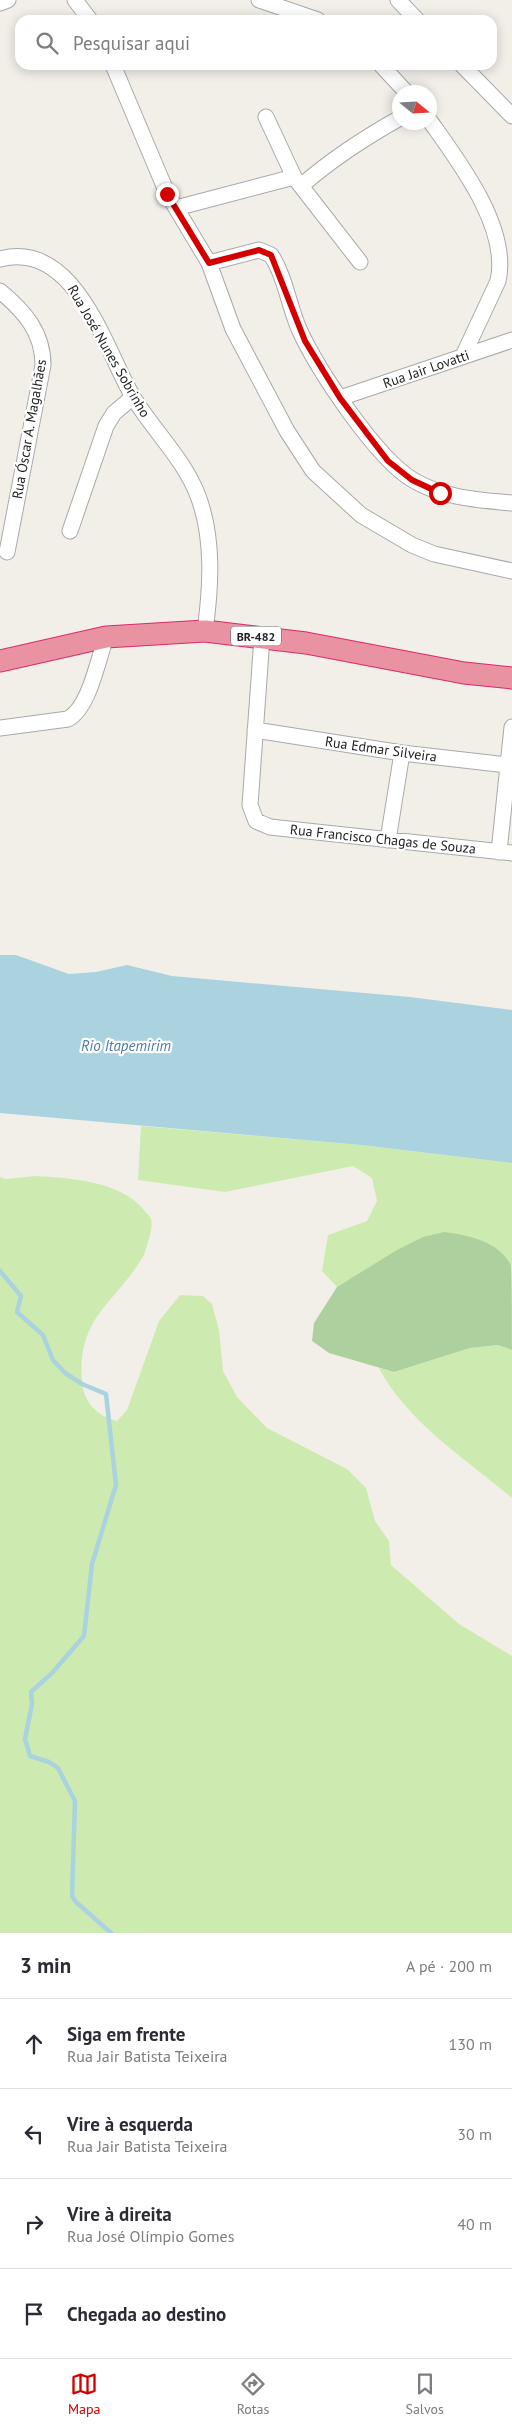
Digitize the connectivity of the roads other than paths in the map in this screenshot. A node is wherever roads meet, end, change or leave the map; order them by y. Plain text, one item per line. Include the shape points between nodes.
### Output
1 (8, 0) edge
2 (74, 0) edge
3 (259, 0) edge
4 (398, 0) edge
5 (0, 3) edge
6 (86, 15) edge
7 (303, 15) edge
8 (412, 15) edge
9 (115, 70) edge
10 (385, 70) edge
11 (467, 70) edge
12 (399, 85) edge
13 (512, 116) edge
14 (266, 117) dead end
15 (392, 123) edge
16 (437, 130) edge
17 (297, 181) junction
18 (176, 208) junction
19 (0, 259) edge
20 (360, 262) dead end
21 (209, 263) junction
22 (0, 290) edge
23 (512, 340) edge
24 (463, 356) junction
25 (133, 397) junction
26 (340, 398) junction
27 (512, 503) edge
28 (70, 531) dead end
29 (6, 552) dead end
30 (512, 570) edge
31 (204, 631) junction
32 (106, 637) junction
33 (262, 637) junction
34 (0, 661) edge
35 (512, 678) edge
36 (512, 727) edge
37 (0, 728) edge
38 (255, 730) junction
39 (402, 753) junction
40 (507, 765) junction
41 (388, 840) junction
42 (505, 852) edge

1 - 5 street
2 - 6 street
3 - 7 street
4 - 8 street
9 - 18 street via 151,161
10 - 12 street
11 - 13 street
14 - 17 street
15 - 17 street
16 - 24 street via 463,166 486,209 501,270
17 - 18 street
17 - 20 street
18 - 21 street
19 - 25 street, Rua José Nunes Sobrinho via 17,256 37,260 54,268 72,283
21 - 26 street via 259,250 271,255 305,341
21 - 30 street via 233,329 287,431 313,471 361,515 412,545 434,554
22 - 29 street, Rua Óscar A. Magalhães via 30,320 43,349 43,365
23 - 24 street, Rua Jair Lovatti
24 - 26 street, Rua Jair Lovatti
25 - 28 street via 114,413 106,426
25 - 31 street, Rua José Nunes Sobrinho via 182,466 198,495 210,562
26 - 27 street via 388,461 412,480 440,493
31 - 32 highway, BR-482
31 - 33 highway, BR-482
32 - 34 highway, BR-482
32 - 37 street via 84,702 75,716
33 - 35 highway, BR-482 via 464,673
33 - 38 street
36 - 40 street
38 - 39 street, Rua Edmar Silveira
38 - 41 street, Rua Francisco Chagas de Souza via 250,805 256,821 270,827
39 - 40 street, Rua Edmar Silveira
39 - 41 street
40 - 42 street
41 - 42 street, Rua Francisco Chagas de Souza

